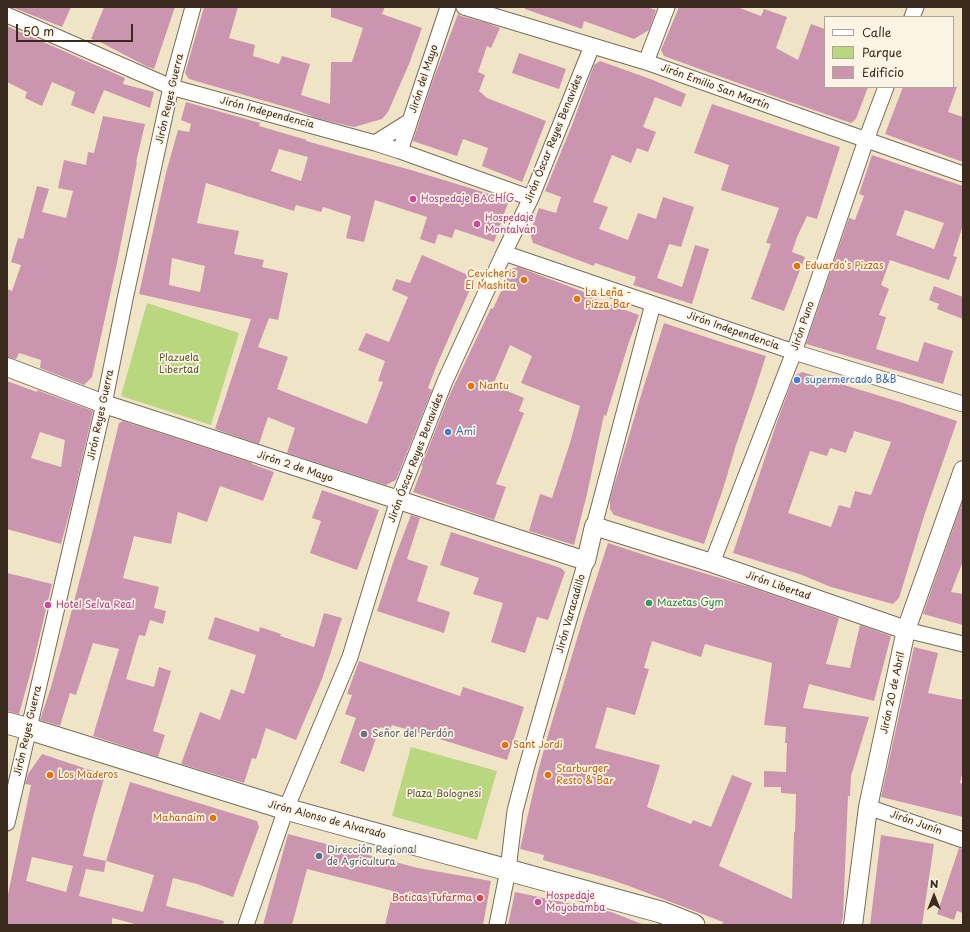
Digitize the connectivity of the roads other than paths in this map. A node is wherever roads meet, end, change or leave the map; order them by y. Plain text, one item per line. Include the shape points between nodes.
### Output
1 (193, 7) edge
2 (448, 7) edge
3 (464, 7) edge
4 (667, 7) edge
5 (7, 15) edge
6 (592, 46) junction
7 (646, 62) junction
8 (171, 87) junction
9 (886, 88) edge
10 (410, 121) junction
11 (866, 140) junction
12 (375, 143) junction
13 (400, 151) junction
14 (963, 174) edge
15 (531, 198) junction
16 (504, 253) junction
17 (653, 304) junction
18 (794, 352) junction
19 (7, 367) edge
20 (104, 404) junction
21 (963, 404) edge
22 (963, 470) edge
23 (398, 500) junction
24 (594, 526) junction
25 (586, 561) junction
26 (712, 563) junction
27 (906, 630) junction
28 (963, 644) edge
29 (7, 723) edge
30 (29, 729) junction
31 (868, 807) junction
32 (286, 809) junction
33 (7, 823) edge
34 (963, 840) edge
35 (508, 870) junction
36 (246, 925) edge
37 (497, 925) edge
38 (694, 925) edge
39 (853, 925) edge

1 - 8 street, Jirón Reyes Guerra
2 - 10 street, Jirón del Mayo
3 - 6 street, Jirón Emilio San Martín
4 - 7 street
5 - 8 street, Jirón Independencia
6 - 7 street, Jirón Emilio San Martín
6 - 15 street, Jirón Óscar Reyes Benavides
7 - 11 street, Jirón Emilio San Martín
8 - 12 street, Jirón Independencia
8 - 20 street, Jirón Reyes Guerra
9 - 11 street, Jirón Puno
10 - 12 street
10 - 13 street, Jirón del Mayo
11 - 14 street, Jirón Emilio San Martín
11 - 18 street, Jirón Puno
12 - 13 street, Jirón Independencia
13 - 15 street, Jirón Independencia
15 - 16 street, Jirón Óscar Reyes Benavides
16 - 17 street, Jirón Independencia
16 - 23 street, Jirón Óscar Reyes Benavides via 444,381
17 - 18 street, Jirón Independencia
17 - 24 street, Jirón Varacadillo
18 - 21 street, Jirón Independencia
18 - 26 street, Jirón Puno
19 - 20 street, Jirón 2 de Mayo
20 - 23 street, Jirón 2 de Mayo
20 - 30 street, Jirón Reyes Guerra
22 - 27 street, Jirón 20 de Abril
23 - 25 street, Jirón 2 de Mayo
23 - 32 street, Jirón Óscar Reyes Benavides via 350,657
24 - 25 street, Jirón Varacadillo
24 - 26 street, Jirón Libertad
25 - 35 street, Jirón Varacadillo via 520,790
26 - 27 street, Jirón Libertad
27 - 28 street, Jirón Libertad
27 - 31 street, Jirón 20 de Abril
29 - 30 main road, Jirón Alonso de Alvarado
30 - 32 main road, Jirón Alonso de Alvarado
30 - 33 street, Jirón Reyes Guerra
31 - 34 street, Jirón Junín
31 - 39 street, Jirón 20 de Abril
32 - 35 main road, Jirón Alonso de Alvarado
32 - 36 street, Jirón Óscar Reyes Benavides
35 - 37 street, Jirón Varacadillo
35 - 38 main road, Jirón Alonso de Alvarado via 661,912

